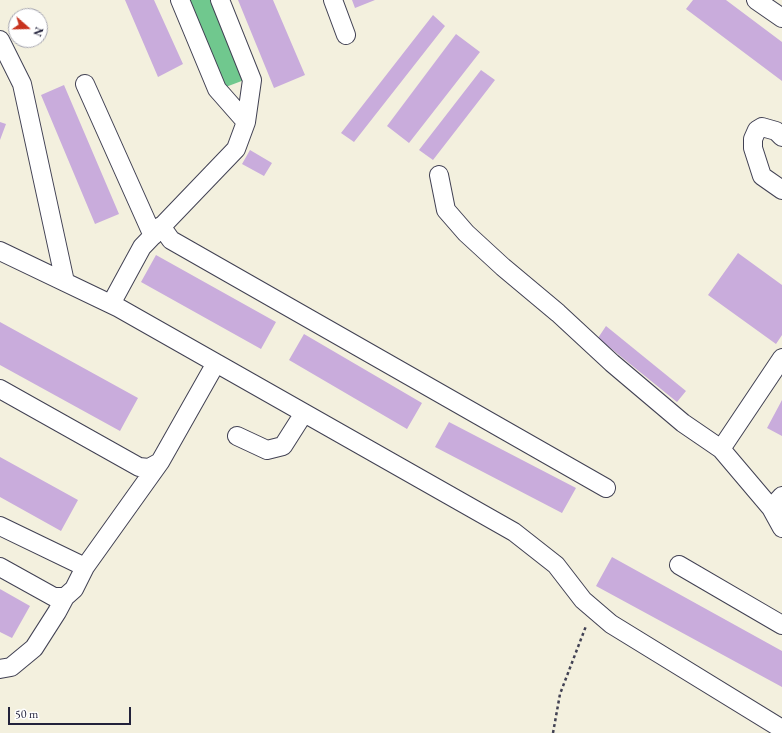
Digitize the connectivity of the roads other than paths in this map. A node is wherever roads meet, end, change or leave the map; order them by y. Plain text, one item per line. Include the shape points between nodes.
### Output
1 (180, 0) edge
2 (220, 0) edge
3 (333, 0) edge
4 (756, 0) edge
5 (782, 18) edge
6 (346, 34) dead end
7 (0, 40) edge
8 (84, 84) dead end
9 (246, 122) junction
10 (782, 137) edge
11 (440, 175) dead end
12 (782, 190) edge
13 (157, 231) junction
14 (0, 250) edge
15 (65, 282) junction
16 (111, 304) junction
17 (782, 358) edge
18 (216, 363) junction
19 (0, 389) edge
20 (304, 413) junction
21 (237, 436) dead end
22 (721, 449) junction
23 (160, 462) junction
24 (606, 488) dead end
25 (777, 502) edge
26 (0, 526) edge
27 (782, 528) edge
28 (679, 565) dead end
29 (0, 567) edge
30 (85, 567) junction
31 (65, 598) junction
32 (782, 625) edge
33 (0, 669) edge
34 (782, 729) edge

1 - 9 street via 217,90
2 - 9 street via 252,80
3 - 6 street
4 - 5 street
7 - 15 street via 22,84
8 - 13 street
9 - 13 street via 236,149
10 - 12 street via 776,131 762,126 753,139 753,148 762,176
11 - 22 street via 446,210 466,233 612,363 683,423
13 - 16 street via 142,247
13 - 24 street
14 - 15 street
15 - 16 street
16 - 18 street
17 - 22 street
18 - 20 street
18 - 23 street
19 - 23 street via 139,467 149,468
20 - 21 street via 283,446 267,450
20 - 34 street via 514,532 556,565 583,600 612,624
22 - 25 street
23 - 30 street
25 - 27 street
26 - 30 street
28 - 32 street
29 - 31 street via 54,597
30 - 31 street via 74,589
31 - 33 street via 34,648 11,667

